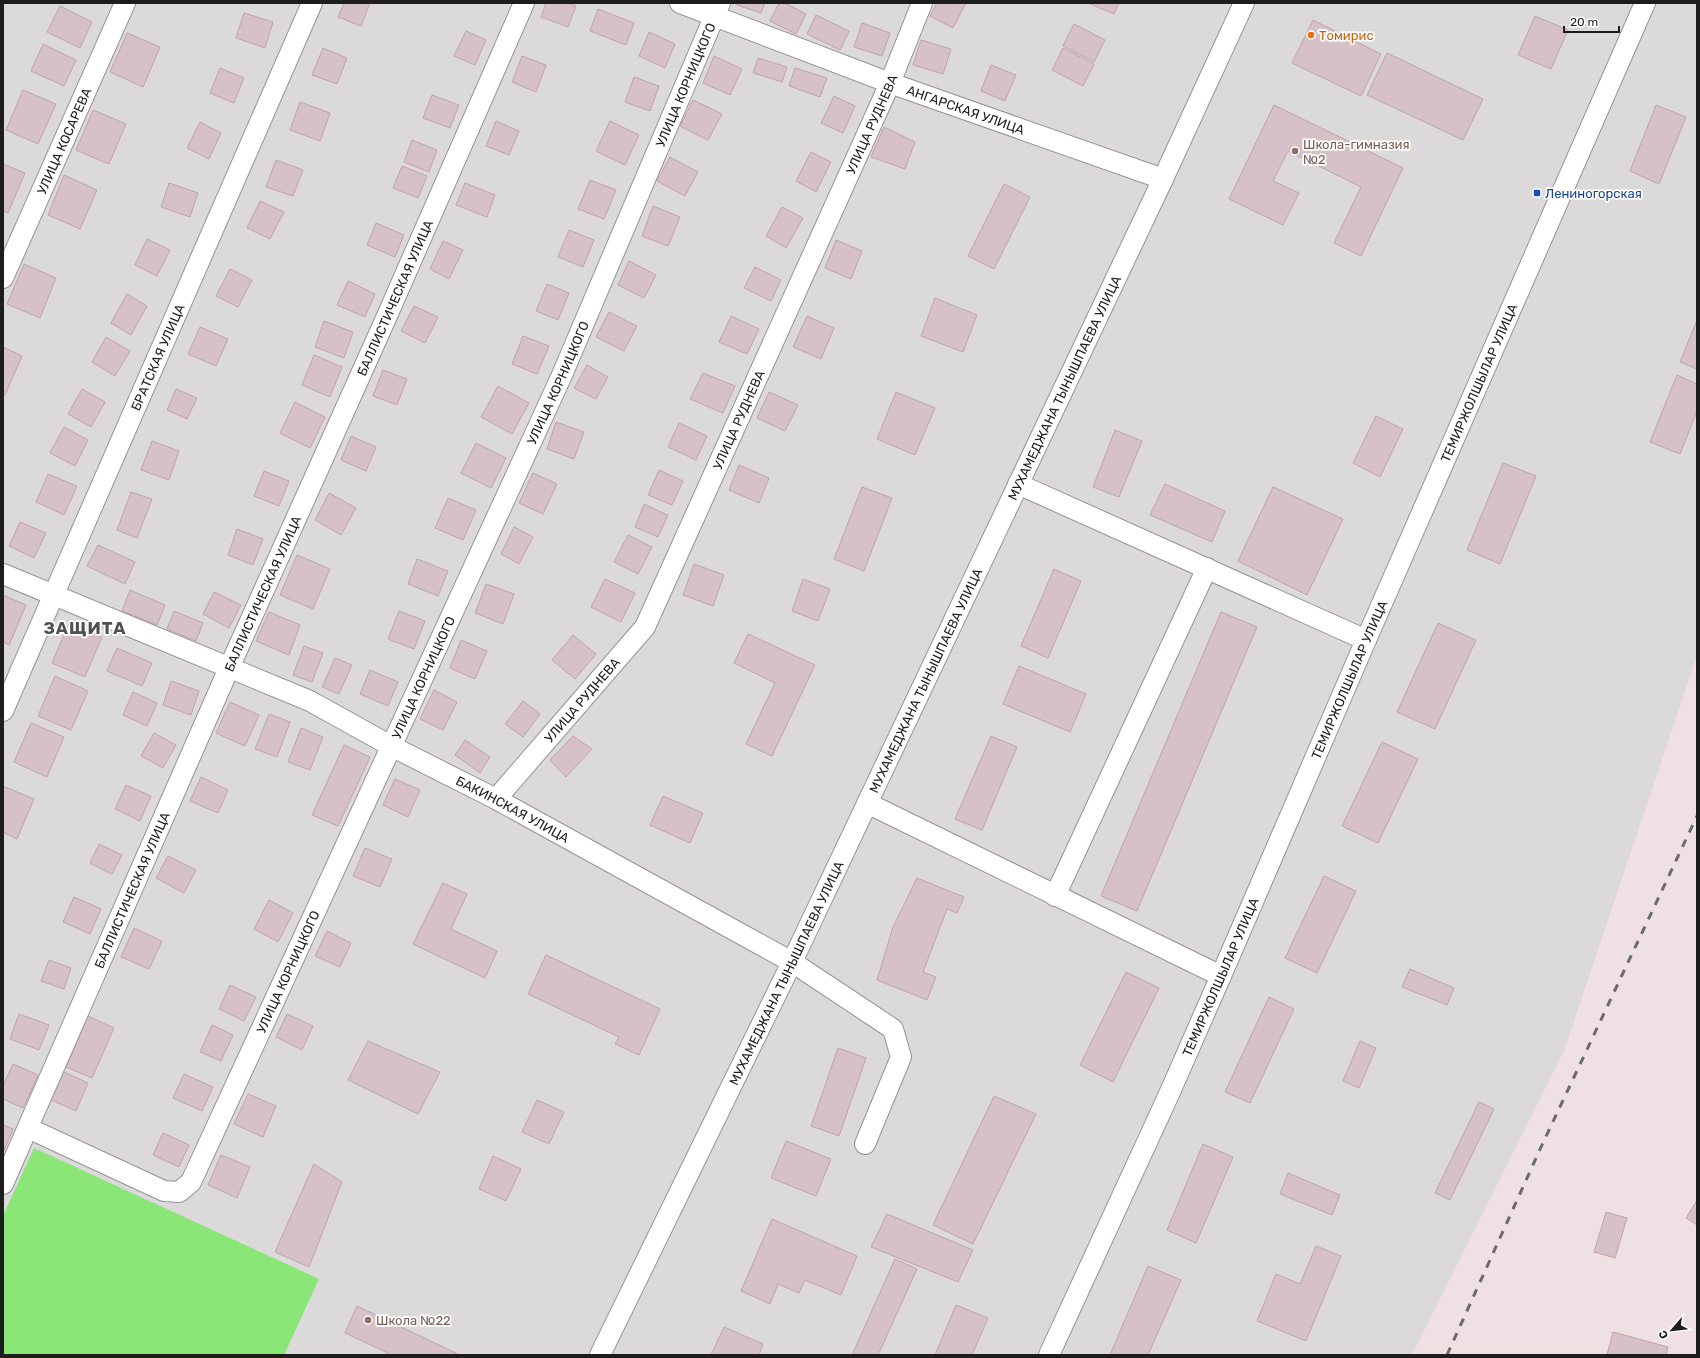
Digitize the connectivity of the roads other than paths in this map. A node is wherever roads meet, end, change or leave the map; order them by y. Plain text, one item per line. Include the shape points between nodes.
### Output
1 (125, 3) edge
2 (312, 3) edge
3 (524, 3) edge
4 (680, 3) edge
5 (922, 3) edge
6 (1244, 3) edge
7 (1645, 3) edge
8 (718, 10) edge
9 (890, 83) junction
10 (1163, 179) junction
11 (3, 278) edge
12 (1018, 484) junction
13 (1208, 568) junction
14 (3, 574) edge
15 (54, 595) junction
16 (1366, 640) junction
17 (229, 668) junction
18 (3, 712) edge
19 (391, 746) junction
20 (496, 800) junction
21 (867, 803) junction
22 (1055, 896) junction
23 (792, 962) junction
24 (1221, 976) junction
25 (28, 1128) junction
26 (865, 1144) dead end
27 (3, 1184) edge
28 (600, 1355) edge
29 (1049, 1355) edge

1 - 11 street, УЛИЦА КОСАРЕВА
2 - 15 street, БРАТСКАЯ УЛИЦА
3 - 17 street, БАЛЛИСТИЧЕСКАЯ УЛИЦА
4 - 8 street, АНГАРСКАЯ УЛИЦА
5 - 9 street, УЛИЦА РУДНЕВА
6 - 10 street, МУХАМЕДЖАНА ТЫНЫШПАЕВА УЛИЦА
7 - 16 street, ТЕМИРЖОЛШЫЛАР УЛИЦА
8 - 9 street, АНГАРСКАЯ УЛИЦА
8 - 19 street, УЛИЦА КОРНИЦКОГО via 562,375
9 - 10 street, АНГАРСКАЯ УЛИЦА
9 - 20 street, УЛИЦА РУДНЕВА via 645,627
10 - 12 street, МУХАМЕДЖАНА ТЫНЫШПАЕВА УЛИЦА
12 - 13 street
12 - 21 street, МУХАМЕДЖАНА ТЫНЫШПАЕВА УЛИЦА
13 - 16 street
13 - 22 street
14 - 15 street, БАКИНСКАЯ УЛИЦА
15 - 17 street, БАКИНСКАЯ УЛИЦА
15 - 18 street, БРАТСКАЯ УЛИЦА
16 - 24 street, ТЕМИРЖОЛШЫЛАР УЛИЦА
17 - 19 street, БАКИНСКАЯ УЛИЦА via 310,701
17 - 25 street, БАЛЛИСТИЧЕСКАЯ УЛИЦА
19 - 20 street, БАКИНСКАЯ УЛИЦА
19 - 25 street, УЛИЦА КОРНИЦКОГО via 191,1182 179,1192 164,1191
20 - 23 street, БАКИНСКАЯ УЛИЦА
21 - 22 street
21 - 23 street, МУХАМЕДЖАНА ТЫНЫШПАЕВА УЛИЦА
22 - 24 street
23 - 26 street, БАКИНСКАЯ УЛИЦА via 893,1029 901,1057
23 - 28 street, МУХАМЕДЖАНА ТЫНЫШПАЕВА УЛИЦА
24 - 29 street, ТЕМИРЖОЛШЫЛАР УЛИЦА
25 - 27 street, БАЛЛИСТИЧЕСКАЯ УЛИЦА

